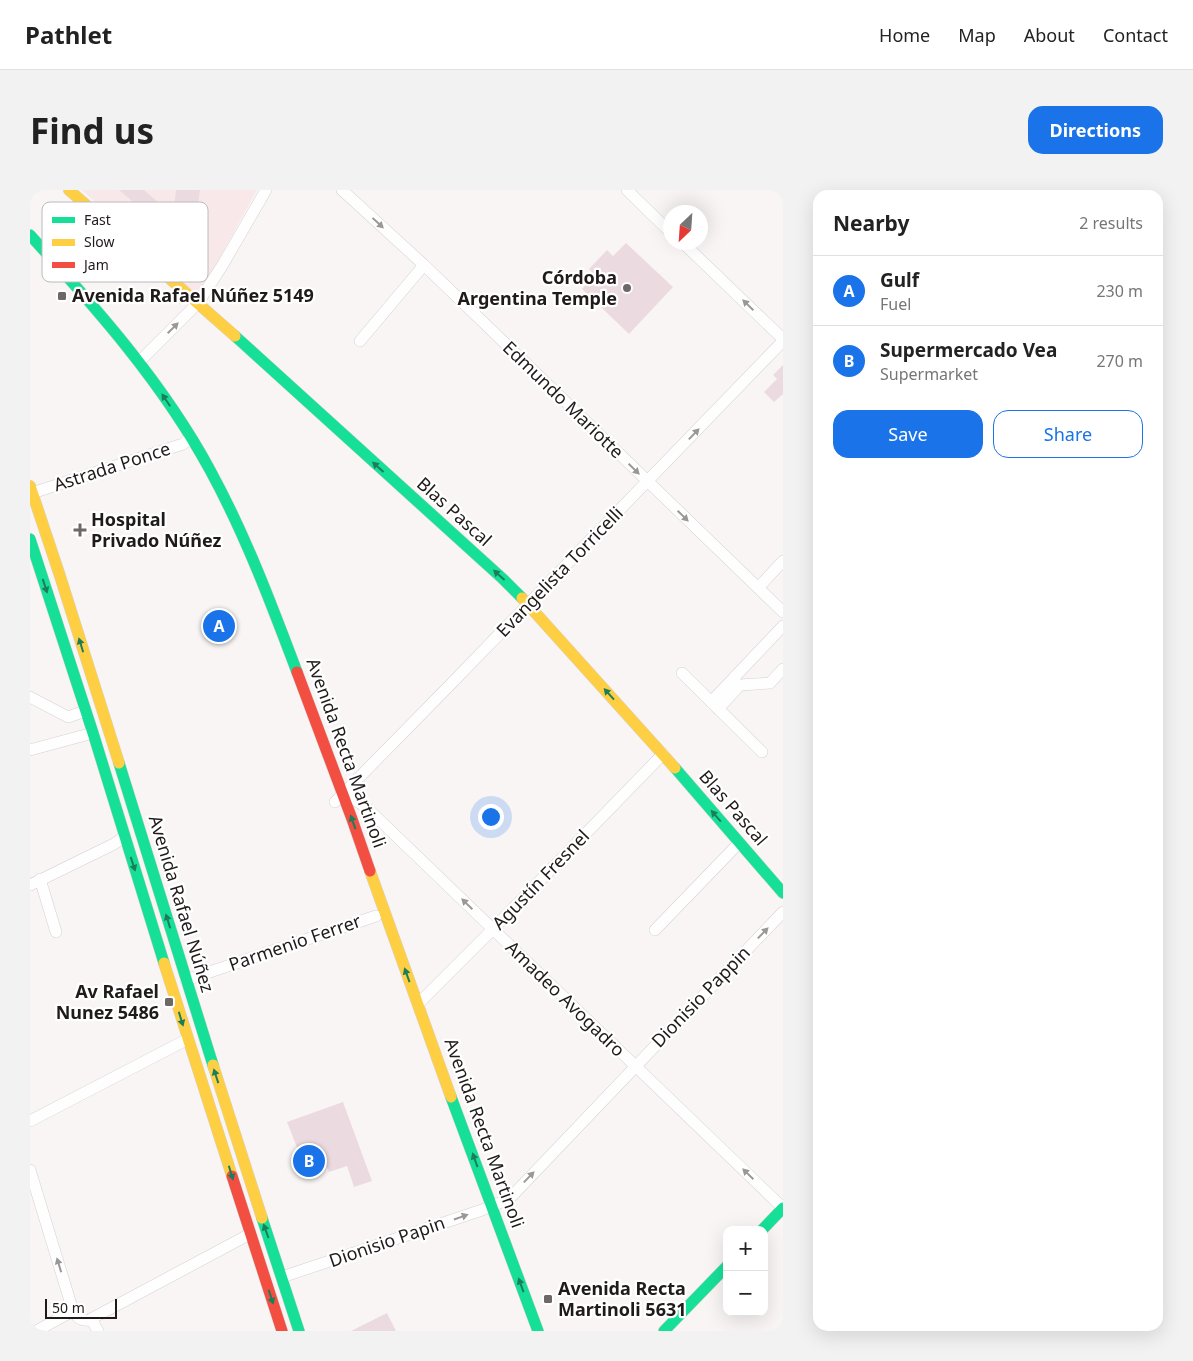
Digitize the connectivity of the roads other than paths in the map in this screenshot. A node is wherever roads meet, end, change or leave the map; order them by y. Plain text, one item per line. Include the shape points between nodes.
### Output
1 (69, 190) edge
2 (266, 190) edge
3 (342, 190) edge
4 (627, 190) edge
5 (83, 202) edge
6 (663, 225) edge
7 (30, 235) edge
8 (30, 248) edge
9 (42, 248) edge
10 (690, 250) edge
11 (42, 262) edge
12 (424, 266) junction
13 (60, 282) edge
14 (73, 282) edge
15 (173, 282) edge
16 (198, 304) junction
17 (783, 340) edge
18 (360, 341) dead end
19 (139, 362) junction
20 (187, 441) junction
21 (648, 482) junction
22 (31, 489) edge
23 (30, 539) edge
24 (783, 561) edge
25 (758, 588) junction
26 (528, 604) junction
27 (783, 612) edge
28 (783, 626) edge
29 (783, 669) edge
30 (682, 673) dead end
31 (737, 682) junction
32 (96, 692) junction
33 (30, 697) edge
34 (714, 705) junction
35 (85, 712) junction
36 (68, 718) junction
37 (93, 734) junction
38 (75, 738) junction
39 (30, 750) edge
40 (762, 752) dead end
41 (663, 754) junction
42 (339, 799) junction
43 (134, 812) junction
44 (124, 837) junction
45 (739, 843) junction
46 (35, 882) edge
47 (783, 893) edge
48 (783, 912) edge
49 (376, 916) junction
50 (493, 930) junction
51 (655, 930) dead end
52 (56, 932) dead end
53 (186, 980) junction
54 (418, 1004) junction
55 (188, 1039) junction
56 (635, 1066) junction
57 (30, 1120) edge
58 (30, 1170) edge
59 (487, 1208) junction
60 (783, 1208) edge
61 (766, 1226) edge
62 (250, 1234) junction
63 (723, 1270) edge
64 (282, 1277) junction
65 (514, 1300) dead end
66 (73, 1311) junction
67 (91, 1319) junction
68 (36, 1331) edge
69 (98, 1331) edge
70 (282, 1331) edge
71 (299, 1331) edge
72 (538, 1331) edge
73 (664, 1331) edge

1 - 5 main road, Blas Pascal
2 - 16 street
3 -> 12 street, Edmundo Mariotte
4 - 6 street
7 - 9 main road, Avenida Recta Martinoli
8 - 11 main road, Avenida Recta Martinoli
17 -> 10 street
12 - 18 street
12 -> 21 street, Edmundo Mariotte
13 - 20 main road, Avenida Recta Martinoli
14 - 19 main road, Avenida Recta Martinoli
15 - 16 main road, Blas Pascal
19 -> 16 street
26 -> 16 main road, Blas Pascal
21 -> 17 street, Evangelista Torricelli
20 -> 19 main road, Avenida Recta Martinoli via 162,395
20 - 22 street, Astrada Ponce
20 - 42 main road, Avenida Recta Martinoli via 224,496 260,574
20 - 42 main road, Avenida Recta Martinoli via 234,534 311,736 319,745
21 -> 25 street, Edmundo Mariotte
21 - 26 street, Evangelista Torricelli
32 -> 22 main road, Avenida Rafael Núñez
23 -> 35 main road, Avenida Rafael Núñez
24 - 25 street
25 - 27 street, Edmundo Mariotte
41 -> 26 main road, Blas Pascal
26 - 42 street, Evangelista Torricelli
28 - 31 street
29 - 31 street via 770,683
30 - 34 street
31 - 34 street
32 - 35 main road via 94,702
32 - 43 main road, Avenida Rafael Núñez
33 - 36 street
34 - 40 street
35 - 36 street
35 - 37 main road, Avenida Rafael Núñez
36 - 38 street
37 - 38 street
37 - 43 main road via 103,740 122,800
37 - 44 main road, Avenida Rafael Núñez
38 - 39 street
45 -> 41 main road, Blas Pascal
41 - 50 street, Agustín Fresnel
42 - 49 main road, Avenida Recta Martinoli
50 -> 42 street, Amadeo Avogadro via 368,809 354,800
54 -> 42 main road, Avenida Recta Martinoli
53 -> 43 main road, Avenida Rafael Núñez
44 - 46 street
44 -> 55 main road, Avenida Rafael Núñez
45 - 47 main road, Blas Pascal
45 - 51 street
46 - 52 street
56 -> 48 street, Dionisio Pappin
49 - 53 street, Parmenio Ferrer
49 - 59 main road, Avenida Recta Martinoli
50 - 54 street, Agustín Fresnel
50 - 56 street, Amadeo Avogadro
64 -> 53 main road, Avenida Rafael Núñez
59 -> 54 main road, Avenida Recta Martinoli
55 - 57 street
55 -> 62 main road, Avenida Rafael Núñez
59 -> 56 street, Dionisio Pappin via 511,1197
60 -> 56 street, Amadeo Avogadro
66 -> 58 street
64 -> 59 street, Dionisio Papin
59 - 65 main road, Avenida Recta Martinoli
72 -> 59 main road, Avenida Recta Martinoli
60 - 61 main road
62 - 67 street
62 -> 70 main road, Avenida Rafael Núñez
63 - 73 main road
64 - 71 main road, Avenida Rafael Núñez
66 - 67 street via 82,1321
66 - 68 street
67 - 69 street

